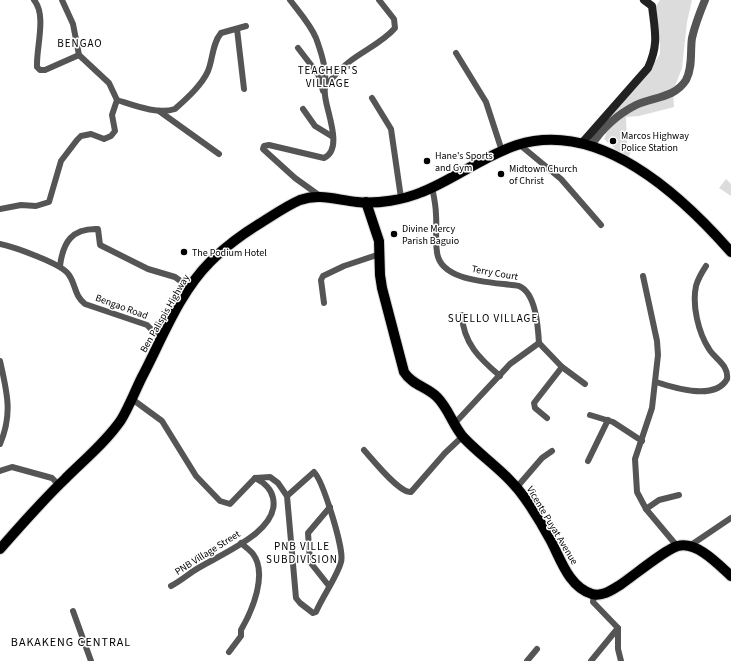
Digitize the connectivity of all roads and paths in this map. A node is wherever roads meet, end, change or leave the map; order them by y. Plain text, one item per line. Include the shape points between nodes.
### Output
1 (34, 0) edge
2 (62, 0) edge
3 (290, 0) edge
4 (378, 0) edge
5 (644, 0) edge
6 (705, 0) edge
7 (246, 26) dead end
8 (237, 29) junction
9 (298, 48) dead end
10 (456, 53) dead end
11 (78, 55) junction
12 (325, 87) junction
13 (244, 89) dead end
14 (324, 94) junction
15 (372, 98) dead end
16 (117, 100) junction
17 (303, 109) dead end
18 (158, 110) junction
19 (333, 137) junction
20 (520, 144) junction
21 (586, 144) junction
22 (502, 151) junction
23 (219, 154) dead end
24 (432, 188) junction
25 (320, 196) junction
26 (401, 198) junction
27 (366, 202) junction
28 (0, 208) edge
29 (601, 225) dead end
30 (0, 244) edge
31 (731, 252) edge
32 (380, 254) junction
33 (60, 266) junction
34 (706, 266) dead end
35 (643, 276) dead end
36 (190, 288) junction
37 (324, 303) dead end
38 (462, 315) dead end
39 (161, 339) junction
40 (539, 343) junction
41 (0, 362) edge
42 (562, 367) junction
43 (500, 376) junction
44 (656, 382) junction
45 (585, 384) dead end
46 (132, 399) junction
47 (590, 415) dead end
48 (547, 418) dead end
49 (608, 420) junction
50 (455, 423) junction
51 (462, 437) junction
52 (642, 441) junction
53 (0, 444) edge
54 (364, 450) dead end
55 (552, 451) dead end
56 (588, 461) dead end
57 (0, 471) edge
58 (255, 478) junction
59 (59, 485) junction
60 (517, 487) junction
61 (679, 495) dead end
62 (287, 496) junction
63 (330, 507) junction
64 (646, 509) junction
65 (731, 518) edge
66 (242, 543) junction
67 (677, 546) junction
68 (688, 546) junction
69 (0, 549) edge
70 (731, 576) edge
71 (171, 586) dead end
72 (329, 586) junction
73 (594, 594) junction
74 (73, 611) dead end
75 (618, 628) junction
76 (537, 650) dead end
77 (229, 652) dead end
78 (90, 661) edge
79 (528, 661) edge
80 (591, 661) edge
81 (621, 661) edge

1 - 11 street via 38,4 40,16 37,68 45,70
2 - 11 street via 73,24
3 - 12 street via 316,39 325,72
4 - 12 street via 394,19 395,28 370,50 350,61
5 - 21 main road via 652,6 656,44 648,68
6 - 21 street via 692,37 688,74 682,85 669,95 636,105
7 - 8 street
8 - 13 street
8 - 18 street via 225,31 219,36 211,55 208,72 181,104 170,111
9 - 14 street via 318,74
10 - 22 street via 486,102
11 - 16 street via 109,83
12 - 14 street
14 - 19 street
15 - 26 street via 391,129
16 - 18 street
16 - 28 street via 112,115 115,131 104,139 91,134 81,136 77,140 61,161 49,202 36,206
17 - 19 street via 315,126
18 - 23 street
19 - 25 street via 330,154 324,158 269,145 263,147
20 - 21 main road, Ben Palispis Highway via 540,140
20 - 22 main road, Ben Palispis Highway
20 - 29 street via 561,179
21 - 31 main road via 632,165 668,189
22 - 24 main road, Ben Palispis Highway
24 - 26 main road, Ben Palispis Highway
24 - 40 street, Terry Court via 440,262 453,273 465,277 519,286 526,290 532,300
25 - 27 main road, Ben Palispis Highway
25 - 36 main road, Ben Palispis Highway via 298,201 235,239 208,264
26 - 27 main road, Ben Palispis Highway
27 - 32 main road, Vicente Puyat Avenue via 377,234
30 - 33 street via 26,251
32 - 37 street via 323,276 321,280
32 - 50 main road, Vicente Puyat Avenue via 382,288 404,372 412,382 437,397
33 - 36 street via 63,250 71,238 86,229 98,229 100,245 148,269 175,277
33 - 39 street, Bengao Road via 70,275 78,297 85,304 148,325
34 - 44 street via 696,286 695,304 704,340 725,368 727,379 718,388 701,392
35 - 44 street via 658,348
36 - 39 main road, Ben Palispis Highway
38 - 43 street via 467,340 478,356
39 - 46 main road, Ben Palispis Highway
40 - 42 street
40 - 43 street via 510,364
41 - 53 street via 9,410
42 - 45 street
42 - 48 street via 533,405
43 - 50 street
44 - 52 street
46 - 58 street via 162,421 196,476 220,501 230,504
46 - 59 main road, Ben Palispis Highway via 115,427
47 - 49 street
49 - 52 street
49 - 56 street
50 - 51 main road, Vicente Puyat Avenue
51 - 54 street via 411,492 404,491
51 - 60 main road, Vicente Puyat Avenue
52 - 64 street via 635,459 637,492
55 - 60 street via 542,458
57 - 59 street via 12,467 52,478
58 - 62 street via 270,477
58 - 66 street, PNB Village Street via 272,494 273,513
59 - 69 main road, Ben Palispis Highway
60 - 73 main road, Vicente Puyat Avenue via 569,576 581,589
61 - 64 street via 659,500
62 - 63 street via 314,472 319,476
62 - 72 street via 296,598 300,604 313,613 316,612
63 - 72 street via 342,561
63 - 72 street via 308,533 310,562
64 - 67 street
65 - 68 street
66 - 71 street, PNB Village Street
66 - 77 street via 253,555 258,568 259,586 241,630 241,636
67 - 68 main road
67 - 73 main road via 613,590
68 - 70 main road via 711,558
73 - 75 street via 592,602 595,607
74 - 78 street
75 - 80 street
75 - 81 street
76 - 79 street

